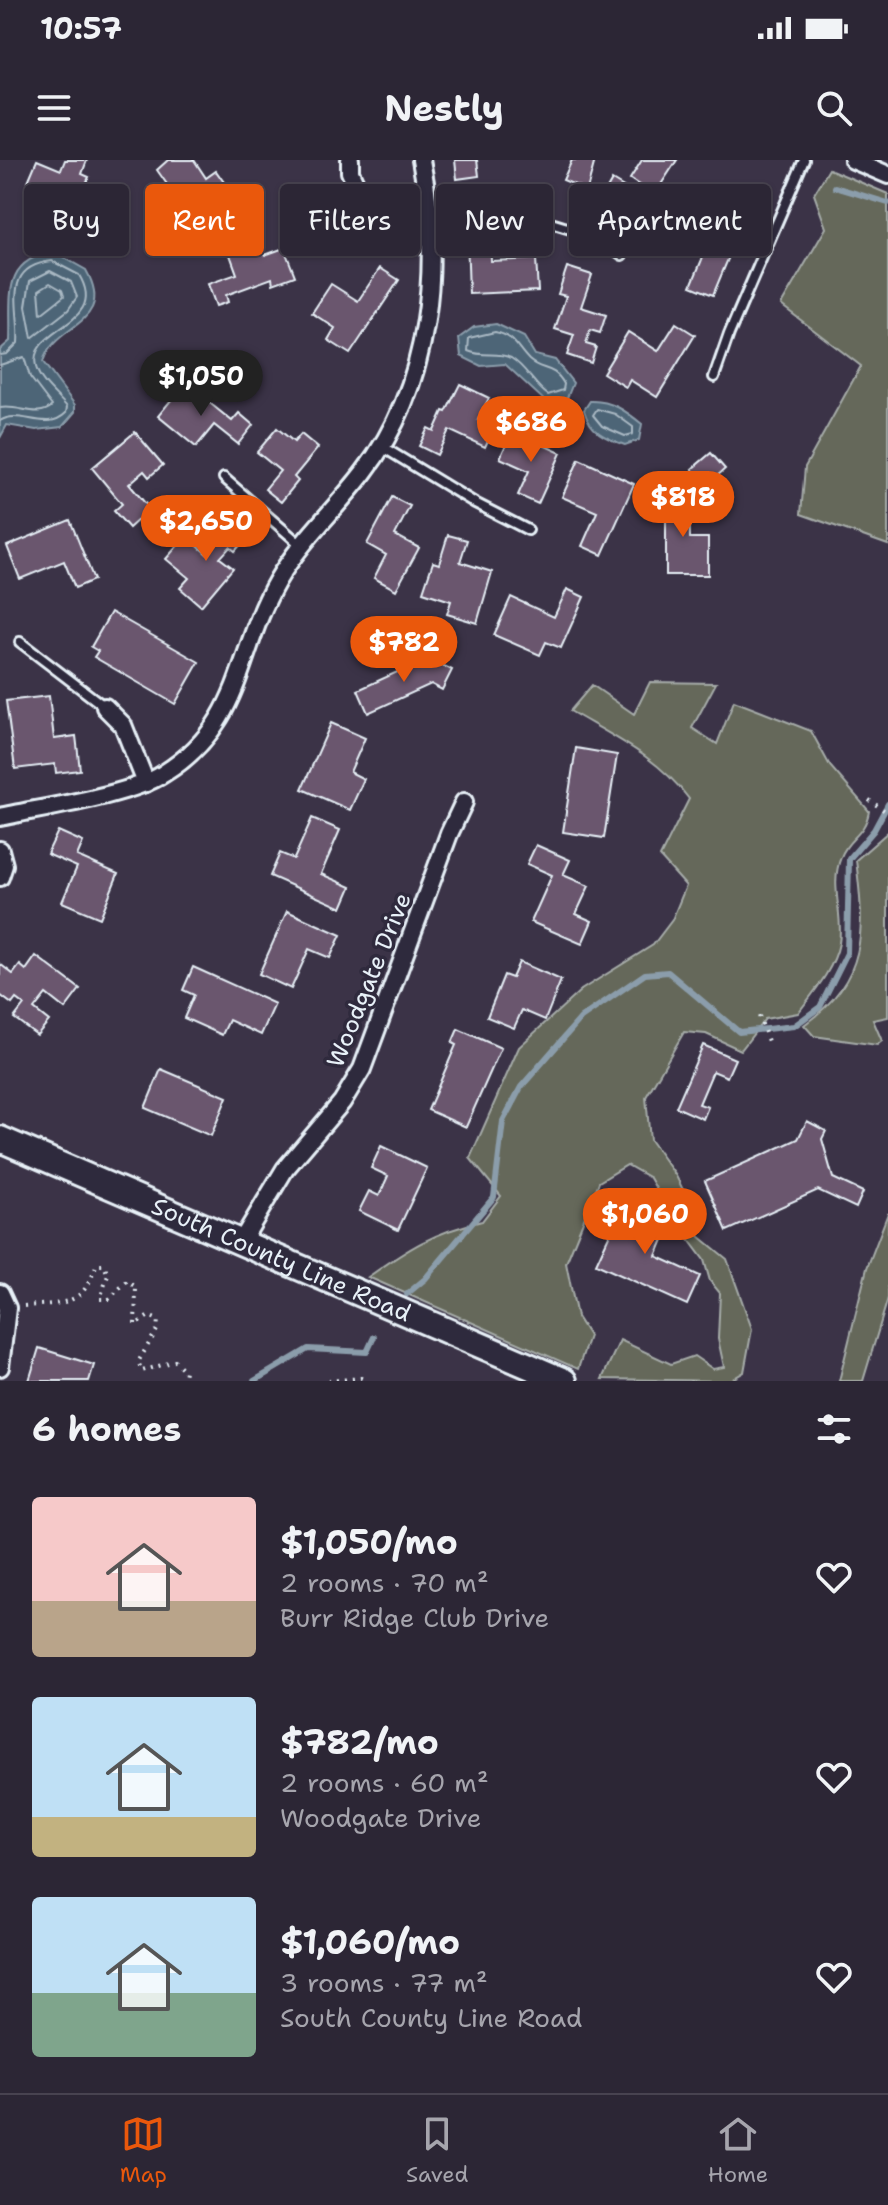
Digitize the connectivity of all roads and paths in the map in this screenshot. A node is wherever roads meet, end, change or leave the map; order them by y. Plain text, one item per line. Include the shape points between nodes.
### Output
1 (350, 160) edge
2 (421, 160) edge
3 (804, 160) edge
4 (853, 160) edge
5 (888, 175) edge
6 (430, 213) junction
7 (569, 229) edge
8 (714, 377) dead end
9 (381, 446) junction
10 (224, 478) dead end
11 (528, 530) dead end
12 (302, 545) junction
13 (20, 642) dead end
14 (105, 707) joint
15 (146, 783) junction
16 (869, 800) dead end
17 (464, 802) dead end
18 (888, 813) edge
19 (0, 817) edge
20 (0, 850) edge
21 (0, 877) edge
22 (759, 1016) dead end
23 (769, 1044) dead end
24 (0, 1139) edge
25 (241, 1242) junction
26 (4, 1300) edge
27 (0, 1367) edge
28 (183, 1381) edge
29 (328, 1381) edge
30 (367, 1381) edge
31 (564, 1381) edge

1 - 6 street via 368,211 389,217
2 - 6 street
3 - 8 lane
4 - 5 street
6 - 7 lane via 495,206
6 - 9 street via 430,290 423,333 412,384
9 - 11 lane
9 - 12 street
10 - 12 lane
12 - 15 street via 277,581 221,720 181,760
13 - 14 lane
14 - 15 street via 123,725
15 - 19 street
16 - 18 path
17 - 25 street, Woodgate Drive via 362,1069 342,1102 285,1169
20 - 21 street
22 - 23 path
24 - 25 main road, South County Line Road
25 - 31 main road, South County Line Road
26 - 27 street
26 - 28 path via 72,1301 90,1287 96,1265 104,1265 108,1275 100,1299 109,1299 127,1281 136,1287 135,1325 149,1316 158,1320 138,1362 142,1371 175,1361 185,1371
29 - 30 path

